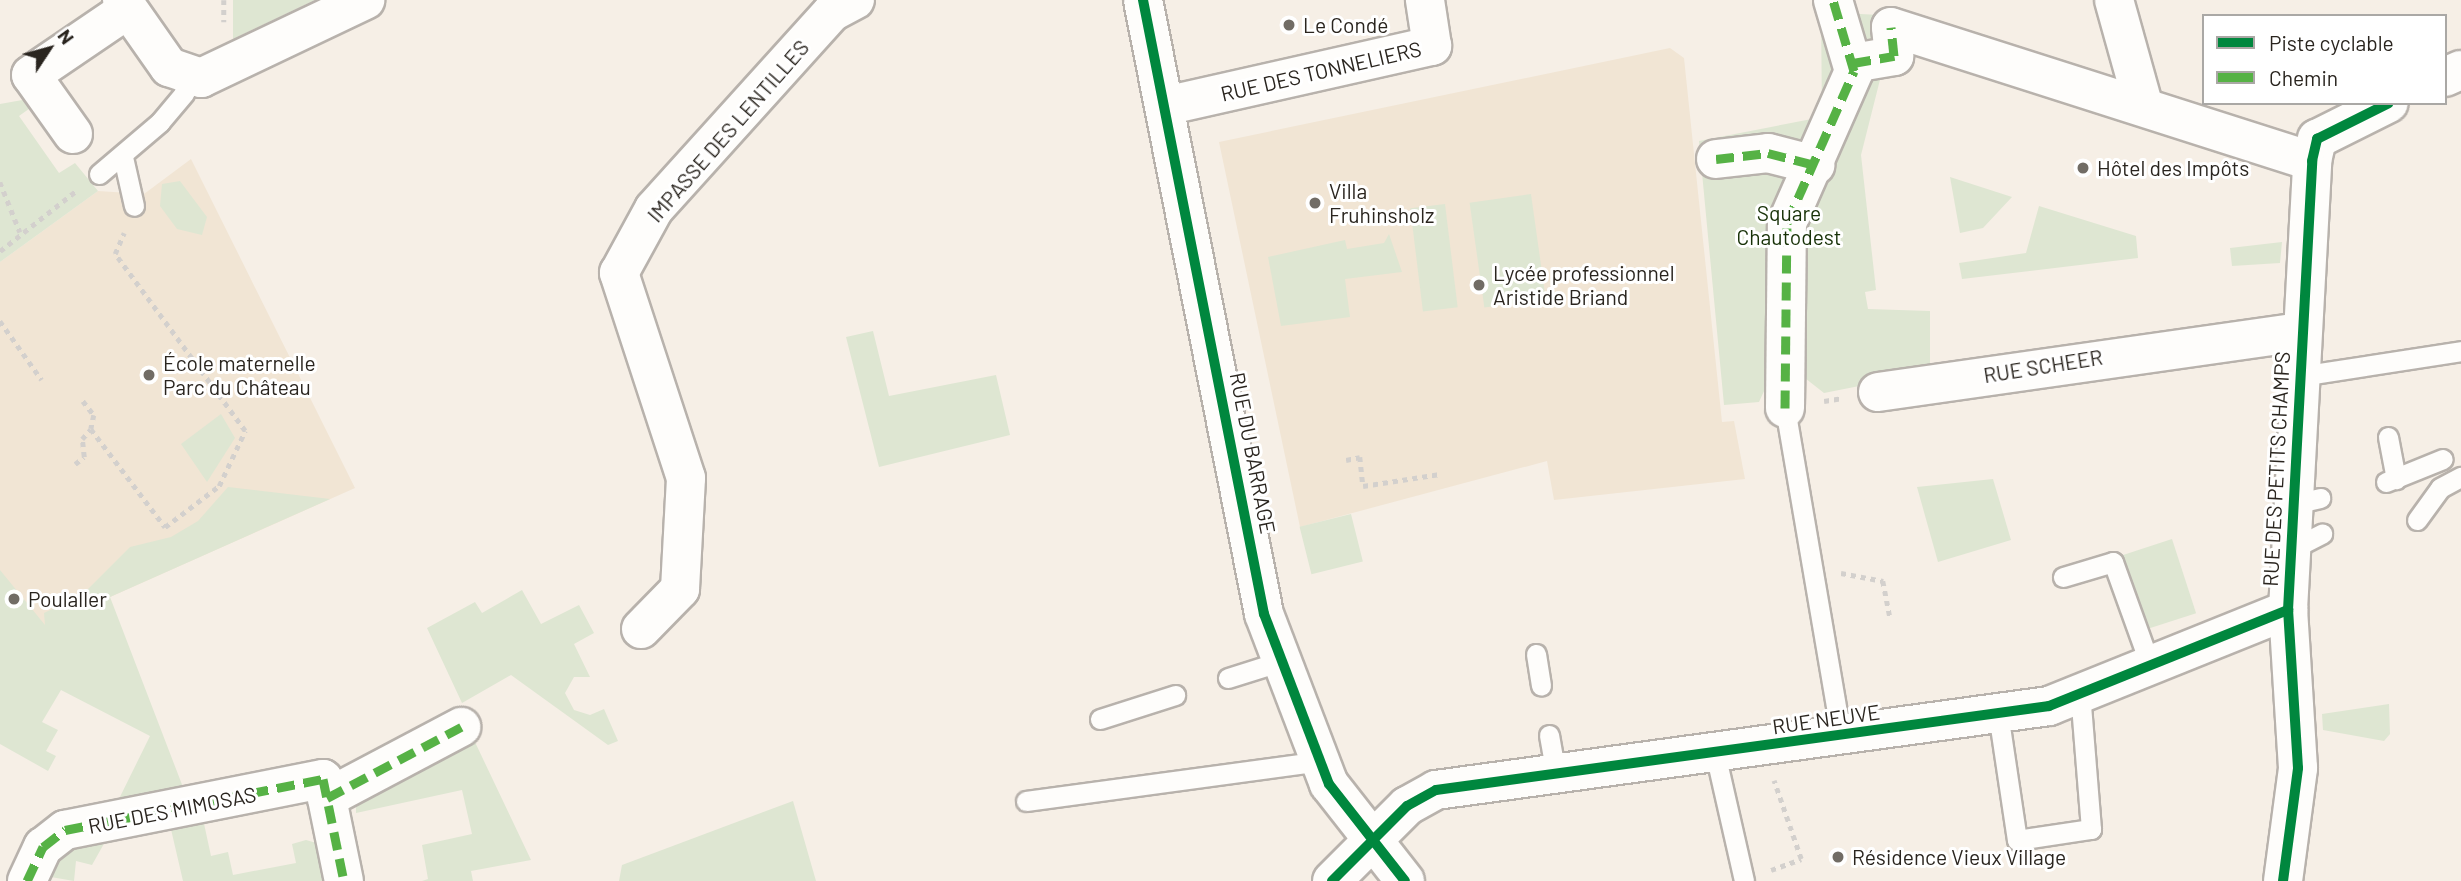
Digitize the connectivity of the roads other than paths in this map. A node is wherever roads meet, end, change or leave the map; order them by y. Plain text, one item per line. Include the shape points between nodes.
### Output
1 (365, 0) edge
2 (855, 0) edge
3 (1143, 0) edge
4 (1425, 0) edge
5 (1833, 0) edge
6 (2114, 0) edge
7 (125, 5) edge
8 (1853, 63) junction
9 (187, 74) junction
10 (2143, 104) junction
11 (2385, 105) edge
12 (1165, 106) junction
13 (73, 134) dead end
14 (123, 157) junction
15 (1716, 159) dead end
16 (2312, 160) junction
17 (1815, 164) junction
18 (99, 174) road end
19 (134, 206) road end
20 (2302, 332) junction
21 (2461, 351) edge
22 (2300, 376) junction
23 (1878, 391) road end
24 (1785, 408) joint
25 (2388, 438) dead end
26 (2443, 459) dead end
27 (2461, 477) edge
28 (2417, 520) dead end
29 (2063, 577) dead end
30 (2288, 610) junction
31 (641, 629) dead end
32 (1536, 654) dead end
33 (1282, 661) junction
34 (2150, 665) junction
35 (1228, 678) dead end
36 (1541, 686) dead end
37 (2080, 694) junction
38 (1175, 695) dead end
39 (1998, 713) junction
40 (1100, 719) dead end
41 (461, 727) dead end
42 (1549, 736) dead end
43 (1841, 737) junction
44 (1715, 754) junction
45 (1320, 761) junction
46 (1556, 774) junction
47 (327, 798) junction
48 (1026, 801) dead end
49 (1369, 841) junction
50 (27, 881) edge
51 (344, 881) edge
52 (1332, 881) edge
53 (1405, 881) edge
54 (1744, 881) edge
55 (2283, 881) edge

1 - 9 street via 250,59 201,78
2 - 31 street, IMPASSE DES LENTILLES via 832,12 654,209 619,273 686,478 680,589
3 - 12 street, RUE DU BARRAGE
4 - 12 street, RUE DES TONNELIERS via 1432,46
5 - 8 street
6 - 10 street
7 - 9 street via 169,67
7 - 13 street via 31,75
8 - 10 street via 1894,55 1891,27
8 - 17 street via 1844,105
9 - 14 lane via 184,93
10 - 16 street
11 - 16 street, RUE DES PETITS CHAMPS via 2317,139
12 - 33 street, RUE DU BARRAGE via 1264,614
14 - 18 lane
14 - 19 lane
15 - 17 street via 1768,153
16 - 20 street, RUE DES PETITS CHAMPS
17 - 24 street via 1787,223
20 - 22 street, RUE DES PETITS CHAMPS
20 - 23 street, RUE SCHEER
21 - 22 lane
22 - 30 street, RUE DES PETITS CHAMPS via 2307,541
24 - 43 lane
25 - 26 lane via 2391,480
27 - 28 lane via 2440,488
29 - 34 lane via 2113,562
30 - 34 street, RUE NEUVE
30 - 55 street, RUE DES PETITS CHAMPS via 2298,768
32 - 36 lane
33 - 35 lane
33 - 45 street, RUE DU BARRAGE
34 - 37 street, RUE NEUVE
37 - 39 street, RUE NEUVE
37 - 39 lane via 2091,829 2017,840
38 - 40 lane
39 - 43 street, RUE NEUVE
41 - 47 street
42 - 46 lane
43 - 44 street, RUE NEUVE
44 - 46 street, RUE NEUVE
44 - 54 lane
45 - 48 lane
45 - 49 street, RUE DU BARRAGE
46 - 49 street, RUE NEUVE via 1436,790 1407,806
47 - 50 street, RUE DES MIMOSAS via 323,779 65,830 43,848
47 - 51 street
49 - 52 street
49 - 53 street, RUE DU BARRAGE

